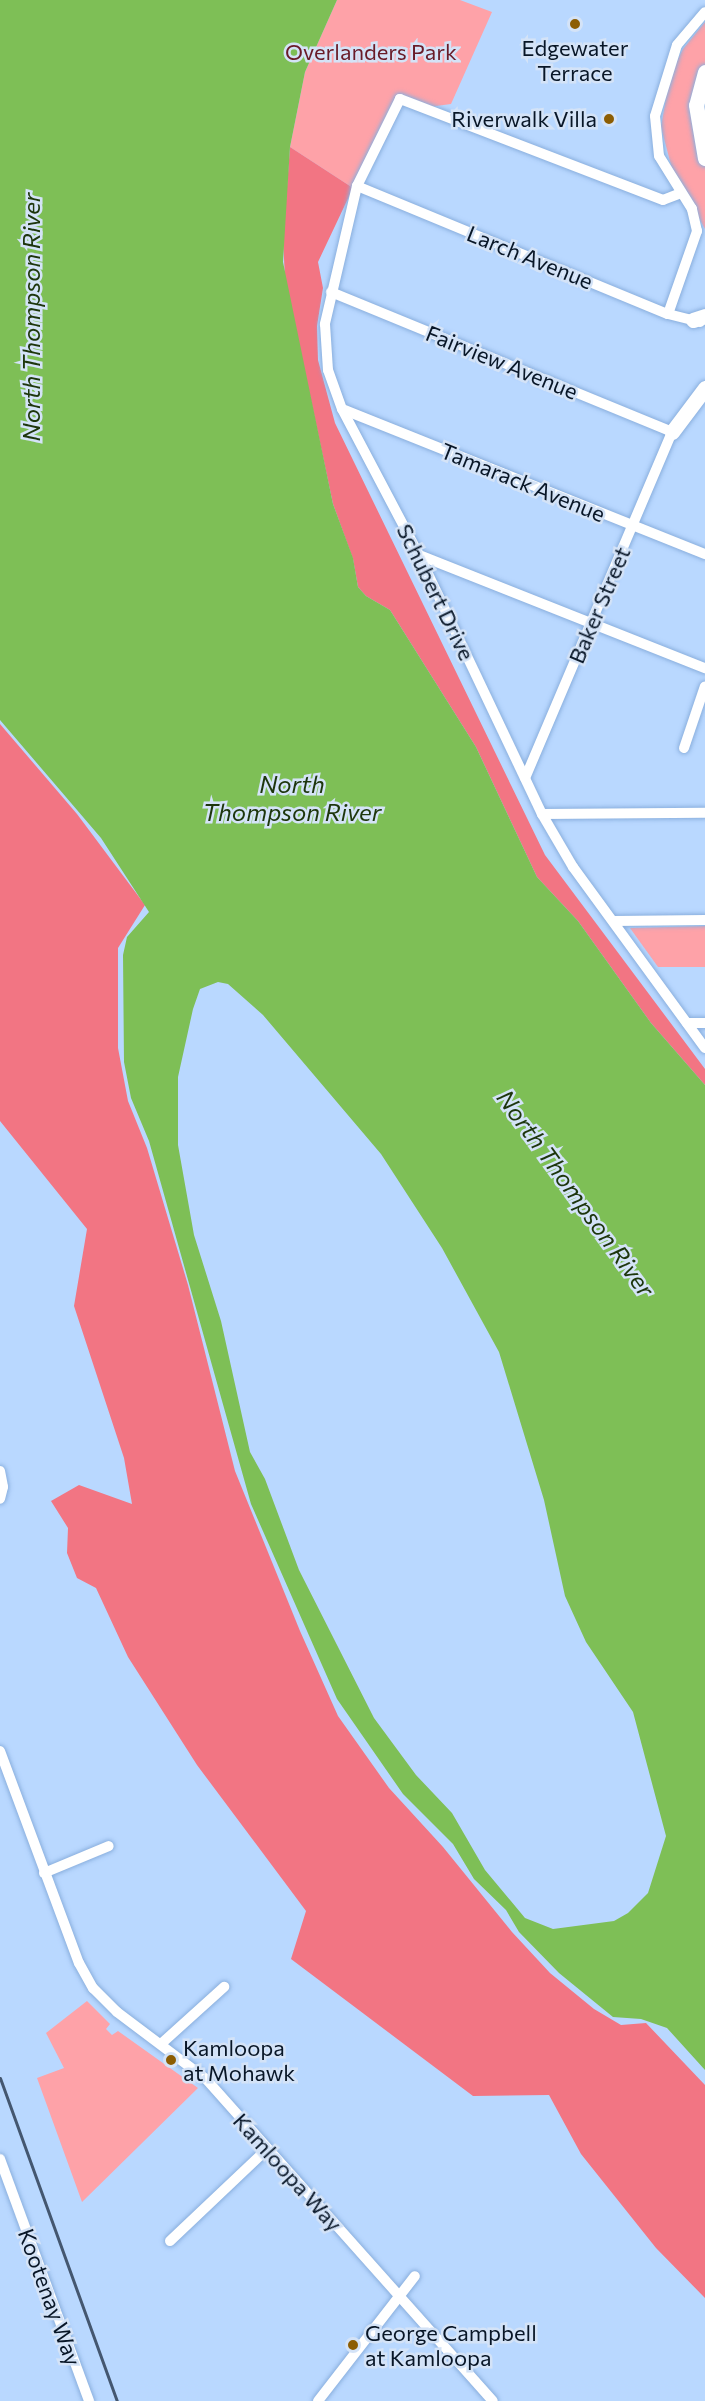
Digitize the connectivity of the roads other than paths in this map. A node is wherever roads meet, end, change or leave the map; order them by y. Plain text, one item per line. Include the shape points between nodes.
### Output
1 (705, 12) edge
2 (705, 72) edge
3 (705, 158) edge
4 (357, 186) junction
5 (681, 193) junction
6 (331, 292) junction
7 (668, 314) junction
8 (701, 320) edge
9 (705, 388) edge
10 (342, 409) junction
11 (672, 432) junction
12 (632, 525) junction
13 (705, 554) edge
14 (419, 555) junction
15 (591, 623) junction
16 (705, 668) edge
17 (705, 686) edge
18 (684, 748) dead end
19 (525, 778) junction
20 (705, 813) edge
21 (542, 814) junction
22 (705, 920) edge
23 (614, 921) junction
24 (687, 1023) junction
25 (705, 1023) edge
26 (705, 1048) edge
27 (0, 1471) edge
28 (0, 1499) edge
29 (0, 1751) edge
30 (109, 1846) dead end
31 (44, 1874) junction
32 (224, 1987) dead end
33 (162, 2043) junction
34 (267, 2149) junction
35 (0, 2159) edge
36 (170, 2241) dead end
37 (416, 2276) dead end
38 (399, 2296) junction
39 (89, 2401) edge
40 (318, 2401) edge
41 (493, 2401) edge

1 - 5 street via 677,45 655,116 659,156
2 - 3 main road via 696,105
4 - 5 street, Schubert Drive via 400,99 663,200
4 - 6 street, Schubert Drive
4 - 7 street, Larch Avenue
5 - 7 street via 692,209 697,231
6 - 10 street, Schubert Drive via 325,324 328,369
6 - 11 street, Fairview Avenue
7 - 8 street, Larch Avenue
9 - 11 main road
10 - 12 street, Tamarack Avenue
10 - 14 street, Schubert Drive
11 - 12 street, Baker Street
12 - 13 street, Tamarack Avenue
12 - 15 street, Baker Street
14 - 15 street
14 - 19 street, Schubert Drive
15 - 16 street
15 - 19 street, Baker Street
17 - 18 street
19 - 21 street, Schubert Drive
20 - 21 street
21 - 23 street, Schubert Drive via 573,867
22 - 23 street
23 - 24 street, Schubert Drive
24 - 25 street
24 - 26 street, Schubert Drive
27 - 28 street
29 - 31 street, Kamloopa Way
30 - 31 street
31 - 33 street, Kamloopa Way via 93,1988 127,2020
32 - 33 street
33 - 34 street, Kamloopa Way via 206,2079
34 - 36 street
34 - 38 street, Kamloopa Way
35 - 39 street, Kootenay Way
37 - 38 street
38 - 40 street
38 - 41 street, Kamloopa Way

